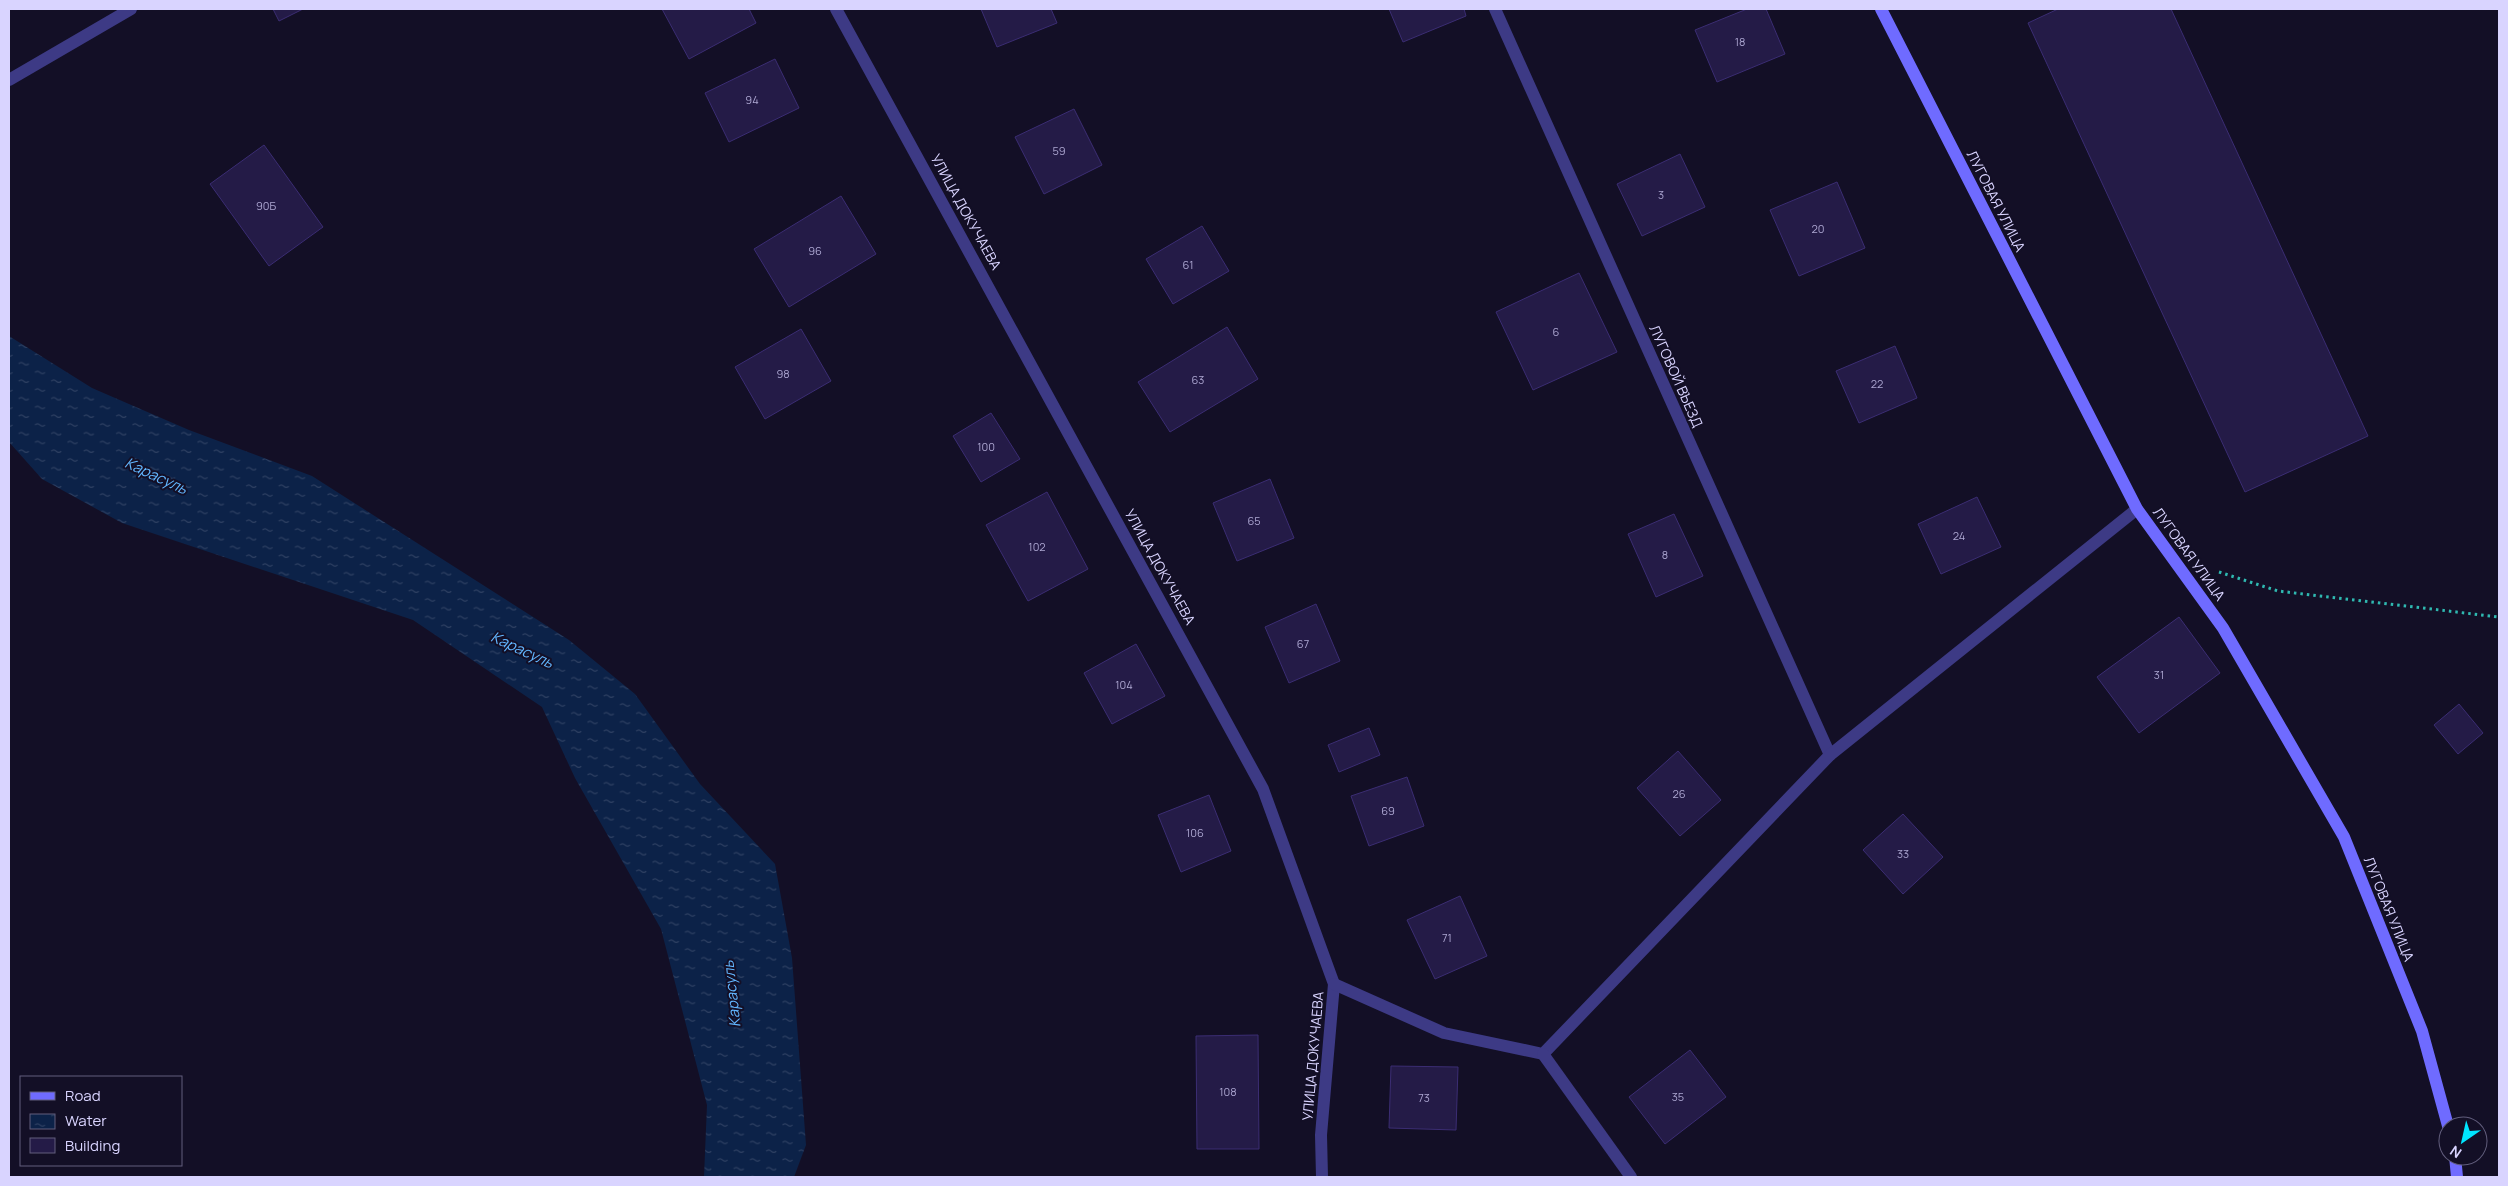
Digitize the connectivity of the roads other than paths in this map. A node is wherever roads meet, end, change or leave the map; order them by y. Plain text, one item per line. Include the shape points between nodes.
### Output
1 (131, 9) edge
2 (836, 9) edge
3 (1495, 9) edge
4 (1881, 9) edge
5 (9, 80) edge
6 (2137, 509) junction
7 (1830, 755) junction
8 (1334, 984) junction
9 (1543, 1054) junction
10 (2445, 1116) edge
11 (1322, 1177) edge
12 (1632, 1177) edge

1 - 5 street
2 - 8 street, УЛИЦА ДОКУЧАЕВА via 1264,789
3 - 7 street, ЛУГОВОЙ ВЪЕЗД
4 - 6 main road, ЛУГОВАЯ УЛИЦА
6 - 7 street
6 - 10 main road, ЛУГОВАЯ УЛИЦА via 2224,628 2344,837 2422,1031
7 - 9 street
8 - 9 street via 1444,1033
8 - 11 street, УЛИЦА ДОКУЧАЕВА via 1321,1135
9 - 12 street

